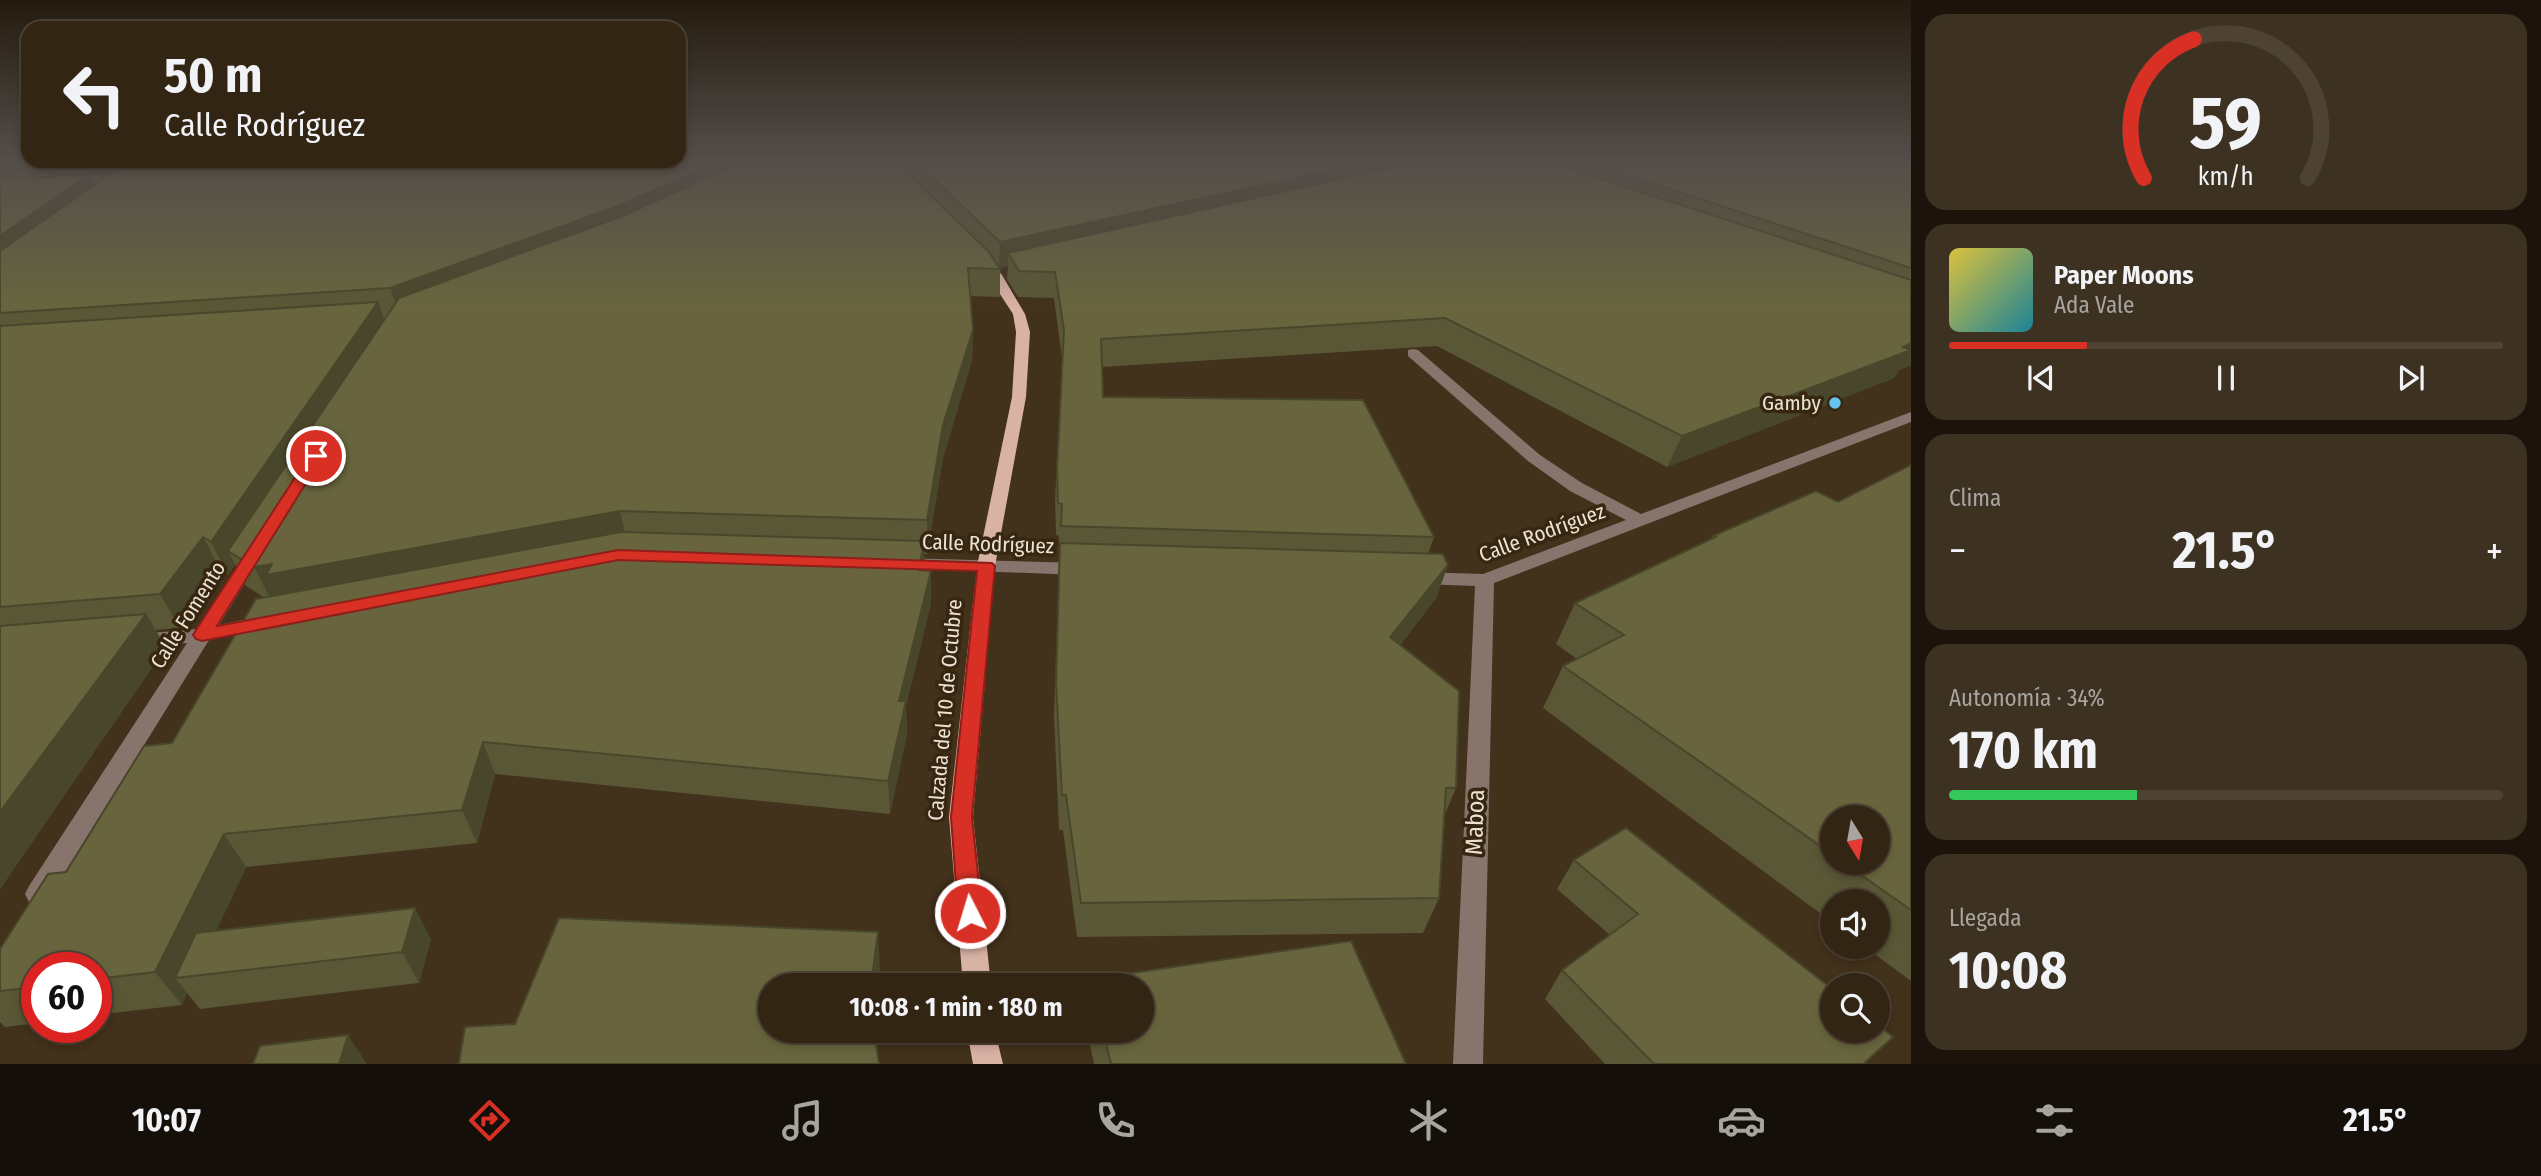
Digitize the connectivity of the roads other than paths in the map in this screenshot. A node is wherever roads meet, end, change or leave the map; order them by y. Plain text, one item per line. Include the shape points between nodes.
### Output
1 (973, 250) edge
2 (1413, 354) dead end
3 (1911, 417) edge
4 (1641, 521) junction
5 (261, 542) edge
6 (890, 563) edge
7 (986, 566) junction
8 (1097, 569) edge
9 (1402, 578) edge
10 (1485, 580) junction
11 (283, 619) edge
12 (202, 635) junction
13 (121, 642) edge
14 (30, 906) edge
15 (975, 973) edge
16 (984, 1043) edge
17 (988, 1064) edge
18 (1468, 1064) edge

1 - 7 main road, Calzada del 10 de Octubre via 1001,274 1023,332 1019,397
2 - 4 street via 1534,458 1576,487
3 - 4 street, Calle Rodríguez
4 - 10 street, Calle Rodríguez
5 - 12 street, Calle Fomento
6 - 7 street, Calle Rodríguez
7 - 8 street, Calle Rodríguez
7 - 15 main road, Calzada del 10 de Octubre via 961,817
9 - 10 street, Calle Rodríguez
10 - 18 street, Maboa
11 - 12 street
12 - 13 street
12 - 14 street, Calle Fomento
16 - 17 main road

